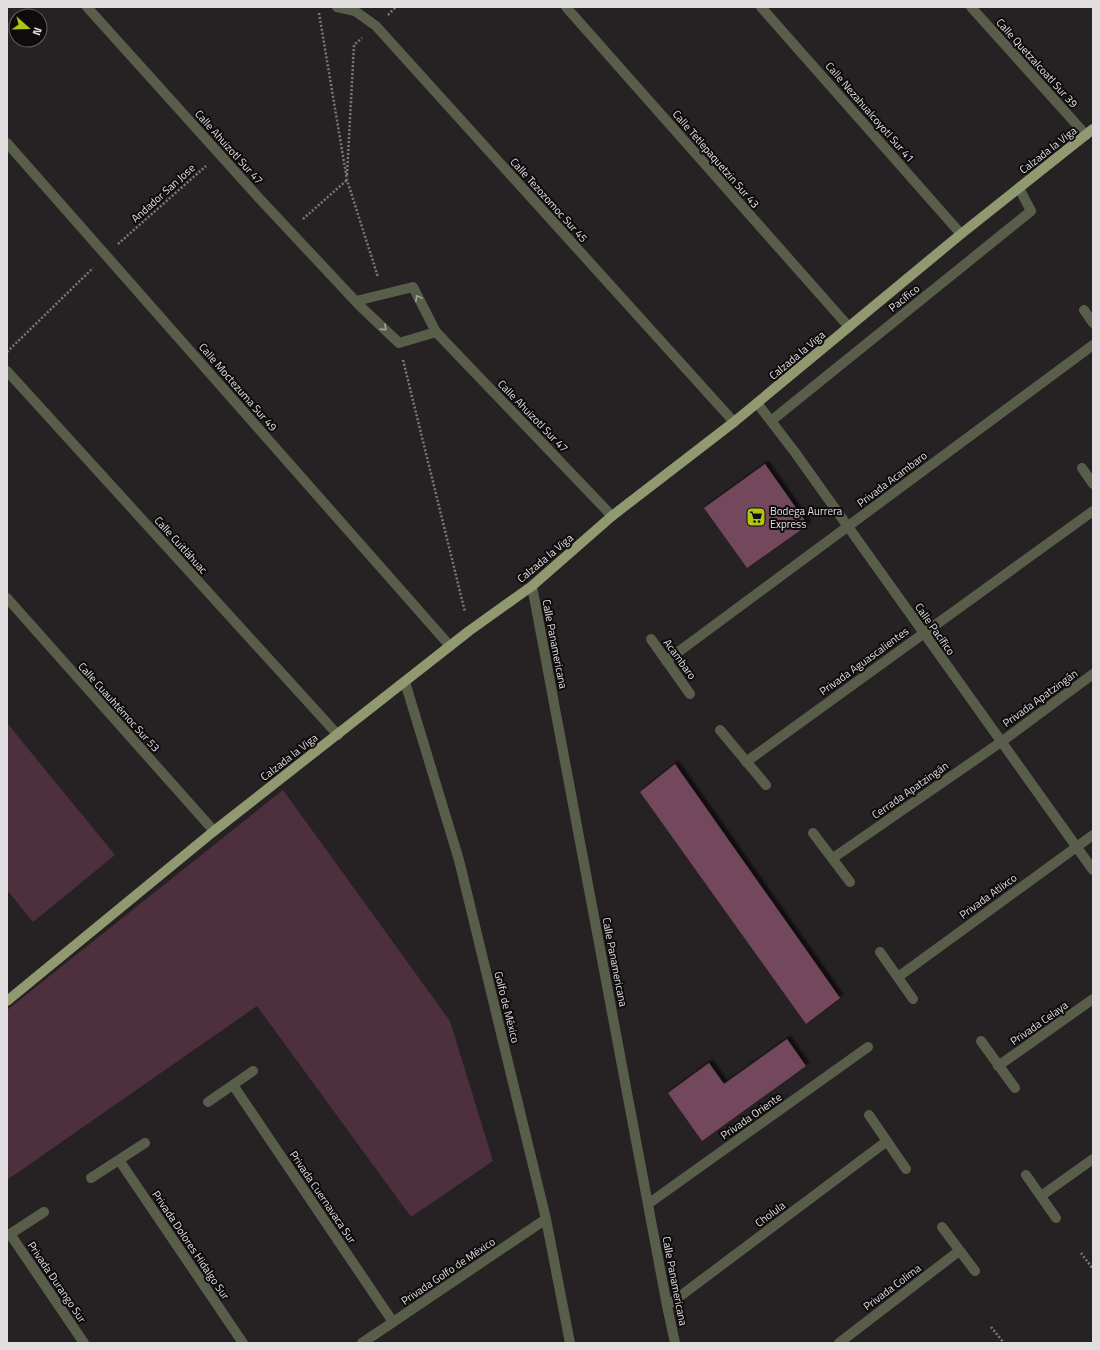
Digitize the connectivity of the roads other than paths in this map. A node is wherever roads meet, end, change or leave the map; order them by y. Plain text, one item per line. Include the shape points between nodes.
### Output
1 (87, 7) edge
2 (337, 7) edge
3 (566, 7) edge
4 (761, 7) edge
5 (971, 7) edge
6 (1089, 132) edge
7 (7, 143) edge
8 (1019, 188) junction
9 (961, 234) junction
10 (356, 301) junction
11 (1084, 310) dead end
12 (1093, 323) edge
13 (849, 327) junction
14 (436, 332) junction
15 (1093, 345) edge
16 (7, 371) edge
17 (757, 403) junction
18 (771, 421) junction
19 (734, 422) junction
20 (1082, 468) dead end
21 (1093, 484) edge
22 (1093, 511) edge
23 (612, 516) junction
24 (848, 527) junction
25 (532, 586) junction
26 (7, 598) edge
27 (923, 633) junction
28 (651, 639) dead end
29 (450, 646) junction
30 (666, 661) junction
31 (1093, 674) edge
32 (405, 682) junction
33 (690, 694) dead end
34 (720, 730) dead end
35 (338, 735) junction
36 (1001, 742) junction
37 (746, 762) junction
38 (766, 785) dead end
39 (214, 831) junction
40 (813, 833) dead end
41 (1093, 835) edge
42 (1076, 847) junction
43 (832, 858) junction
44 (1093, 870) edge
45 (850, 882) dead end
46 (880, 952) dead end
47 (898, 977) junction
48 (913, 999) dead end
49 (1093, 999) edge
50 (7, 1000) edge
51 (981, 1041) dead end
52 (868, 1047) dead end
53 (998, 1066) junction
54 (253, 1071) dead end
55 (233, 1085) junction
56 (1014, 1088) dead end
57 (208, 1102) dead end
58 (869, 1114) dead end
59 (887, 1141) junction
60 (145, 1143) dead end
61 (1093, 1159) edge
62 (119, 1160) junction
63 (906, 1169) dead end
64 (1026, 1175) dead end
65 (92, 1178) dead end
66 (1041, 1196) junction
67 (648, 1204) junction
68 (44, 1212) dead end
69 (1056, 1218) dead end
70 (546, 1219) junction
71 (942, 1227) dead end
72 (9, 1235) edge
73 (959, 1251) junction
74 (974, 1271) dead end
75 (667, 1306) junction
76 (393, 1322) junction
77 (84, 1343) edge
78 (242, 1343) edge
79 (362, 1343) edge
80 (570, 1343) edge
81 (675, 1343) edge
82 (839, 1343) edge

1 - 10 street, Calle Ahuizotl Sur 47 via 252,191
2 - 19 street, Calle Tezozomoc Sur 45 via 355,11 376,26
3 - 13 street, Calle Tetlepaquetzin Sur 43
4 - 9 street, Calle Nezahualcoyotl Sur 41
5 - 6 street, Calle Quetzalcoatl Sur 39
6 - 8 main road, Calzada la Viga
7 - 29 street, Calle Moctezuma Sur 49
8 - 9 main road, Calzada la Viga
8 - 18 street, Pacífico via 1031,211
9 - 13 main road, Calzada la Viga
10 -> 14 street, Calle Ahuizotl Sur 47 via 399,343
14 -> 10 street, Calle Ahuizotl Sur 47 via 413,288
11 - 12 street
13 - 17 main road, Calzada la Viga
14 - 23 street, Calle Ahuizotl Sur 47
15 - 24 street, Privada Acambaro
16 - 35 street, Calle Cuitláhuac
17 - 18 street, Calle Pacífico
17 - 19 main road, Calzada la Viga
18 - 24 street, Calle Pacífico
19 - 23 main road, Calzada la Viga
20 - 21 street
22 - 27 street, Privada Aguascalientes
23 - 25 main road, Calzada la Viga
24 - 27 street, Calle Pacífico
24 - 30 street, Privada Acambaro
25 - 29 main road, Calzada la Viga
25 - 67 street, Calle Panamericana
26 - 39 street, Calle Cuauhtémoc Sur 53
27 - 36 street, Calle Pacífico
27 - 37 street, Privada Aguascalientes
28 - 30 street, Acambaro
29 - 32 main road, Calzada la Viga
30 - 33 street, Acambaro
31 - 36 street, Privada Apatzingán
32 - 35 main road, Calzada la Viga
32 - 70 street, Golfo de México via 459,860
34 - 37 street
35 - 39 main road, Calzada la Viga
36 - 42 street, Calle Pacífico
36 - 43 street, Cerrada Apatzingán
37 - 38 street
39 - 50 main road, Calzada la Viga
40 - 43 street
41 - 42 street, Privada Atlixco
42 - 44 street, Calle Pacífico
42 - 47 street, Privada Atlixco
43 - 45 street
46 - 47 street
47 - 48 street
49 - 53 street, Privada Celaya
51 - 53 street
52 - 67 street, Privada Oriente
53 - 56 street
54 - 55 street
55 - 57 street
55 - 76 street, Privada Cuernavaca Sur
58 - 59 street
59 - 63 street
59 - 75 street, Cholula
60 - 62 street
61 - 66 street
62 - 65 street
62 - 78 street, Privada Dolores Hidalgo Sur
64 - 66 street
66 - 69 street
67 - 75 street, Calle Panamericana
68 - 72 street, Privada Durango Sur
70 - 76 street, Privada Golfo de México
70 - 80 street, Golfo de México
71 - 73 street
72 - 77 street, Privada Durango Sur
73 - 74 street
73 - 82 street, Privada Colima
75 - 81 street, Calle Panamericana
76 - 79 street, Privada Golfo de México

